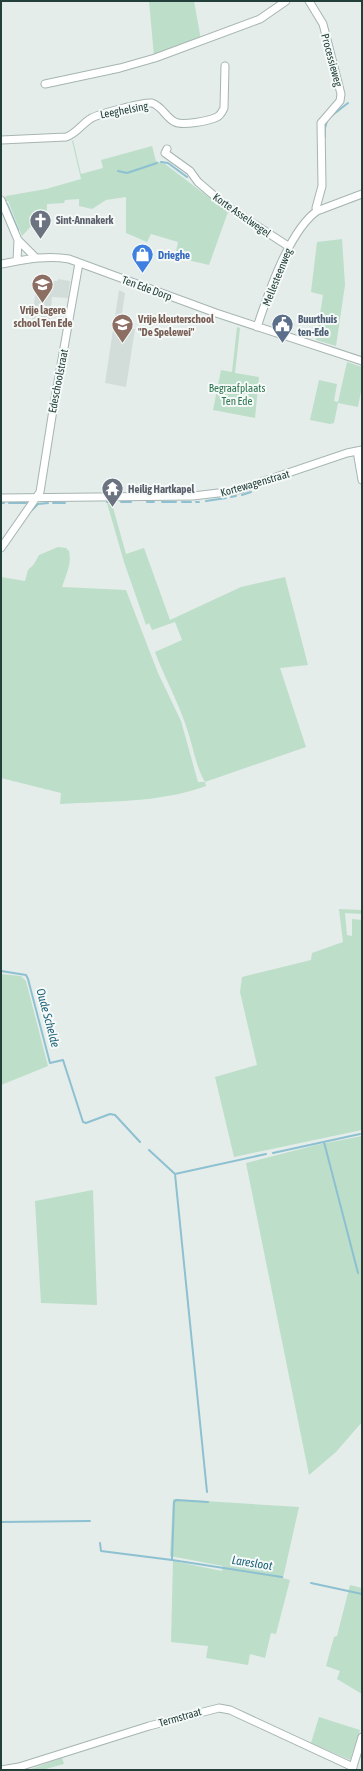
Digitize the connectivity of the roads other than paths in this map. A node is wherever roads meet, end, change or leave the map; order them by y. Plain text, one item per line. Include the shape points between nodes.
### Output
1 (286, 1) edge
2 (309, 1) edge
3 (225, 66) dead end
4 (45, 84) dead end
5 (1, 140) edge
6 (167, 149) dead end
7 (362, 194) edge
8 (1, 200) edge
9 (318, 211) junction
10 (18, 240) junction
11 (288, 246) junction
12 (35, 257) junction
13 (18, 261) junction
14 (79, 263) junction
15 (1, 264) edge
16 (257, 327) junction
17 (362, 361) edge
18 (360, 451) edge
19 (362, 480) edge
20 (36, 497) junction
21 (1, 498) edge
22 (1, 548) edge
23 (362, 1737) edge
24 (353, 1768) edge
25 (1, 1770) edge

1 - 4 street via 260,19 155,58
2 - 9 street, Processieweg via 323,24 341,94 340,101 321,124 322,183 316,208
3 - 5 street, Leeghelsing via 224,108 216,118 185,124 176,123 151,103 99,114 66,137
6 - 11 street, Korte Asselwegel via 165,153 190,172 225,205
7 - 9 street, Mellesteenweg
8 - 10 street
9 - 11 street, Mellesteenweg
10 - 12 street
10 - 13 street
11 - 16 street, Mellesteenweg
12 - 13 street, Ten Ede Dorp
12 - 14 street, Ten Ede Dorp via 56,257
13 - 15 street, Ten Ede Dorp
14 - 16 street, Ten Ede Dorp
14 - 20 street, Edeschoolstraat via 40,492
16 - 17 street, Ten Ede Dorp
18 - 19 street
18 - 20 street, Kortewagenstraat via 238,490 217,494
20 - 21 street, Kortewagenstraat
20 - 22 street, Edeschoolstraat
23 - 24 street
24 - 25 street, Termstraat via 230,1710 219,1708 130,1732 19,1768

